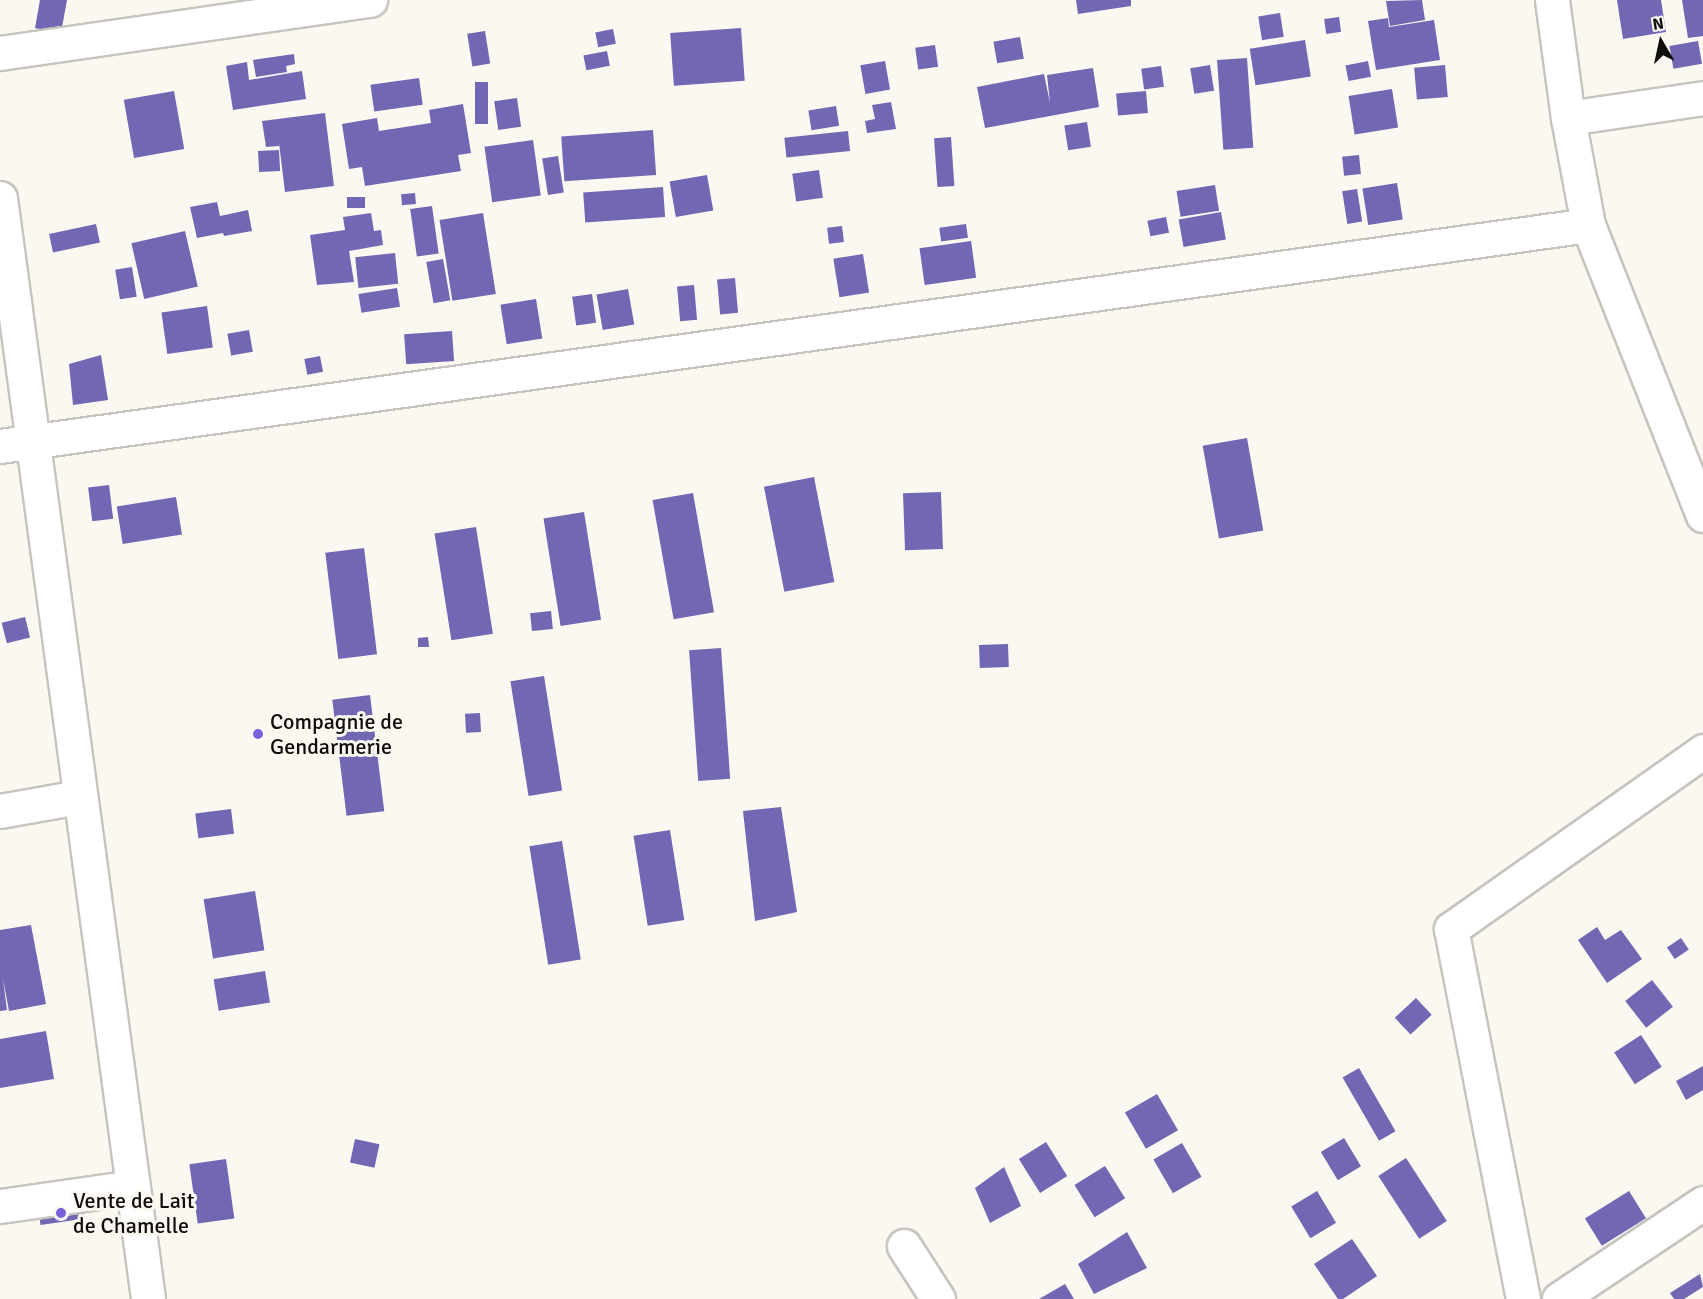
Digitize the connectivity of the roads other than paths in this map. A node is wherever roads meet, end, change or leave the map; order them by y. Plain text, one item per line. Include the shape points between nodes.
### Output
1 (370, 0) edge
2 (1552, 0) edge
3 (267, 7) edge
4 (0, 53) edge
5 (1703, 98) edge
6 (1568, 118) junction
7 (0, 198) edge
8 (1588, 225) junction
9 (16, 443) edge
10 (1703, 514) edge
11 (1703, 751) edge
12 (79, 797) junction
13 (0, 812) edge
14 (133, 1187) junction
15 (1703, 1203) edge
16 (0, 1206) edge
17 (904, 1246) dead end
18 (148, 1299) edge
19 (938, 1299) edge
20 (1523, 1299) edge
21 (1558, 1299) edge

1 - 3 street
2 - 6 street
3 - 4 street
5 - 6 street
6 - 8 street
7 - 9 street
8 - 9 street
8 - 10 street
9 - 12 street
11 - 20 street via 1450,929
12 - 13 street
12 - 14 street
14 - 16 street
14 - 18 street
15 - 21 street
17 - 19 street

